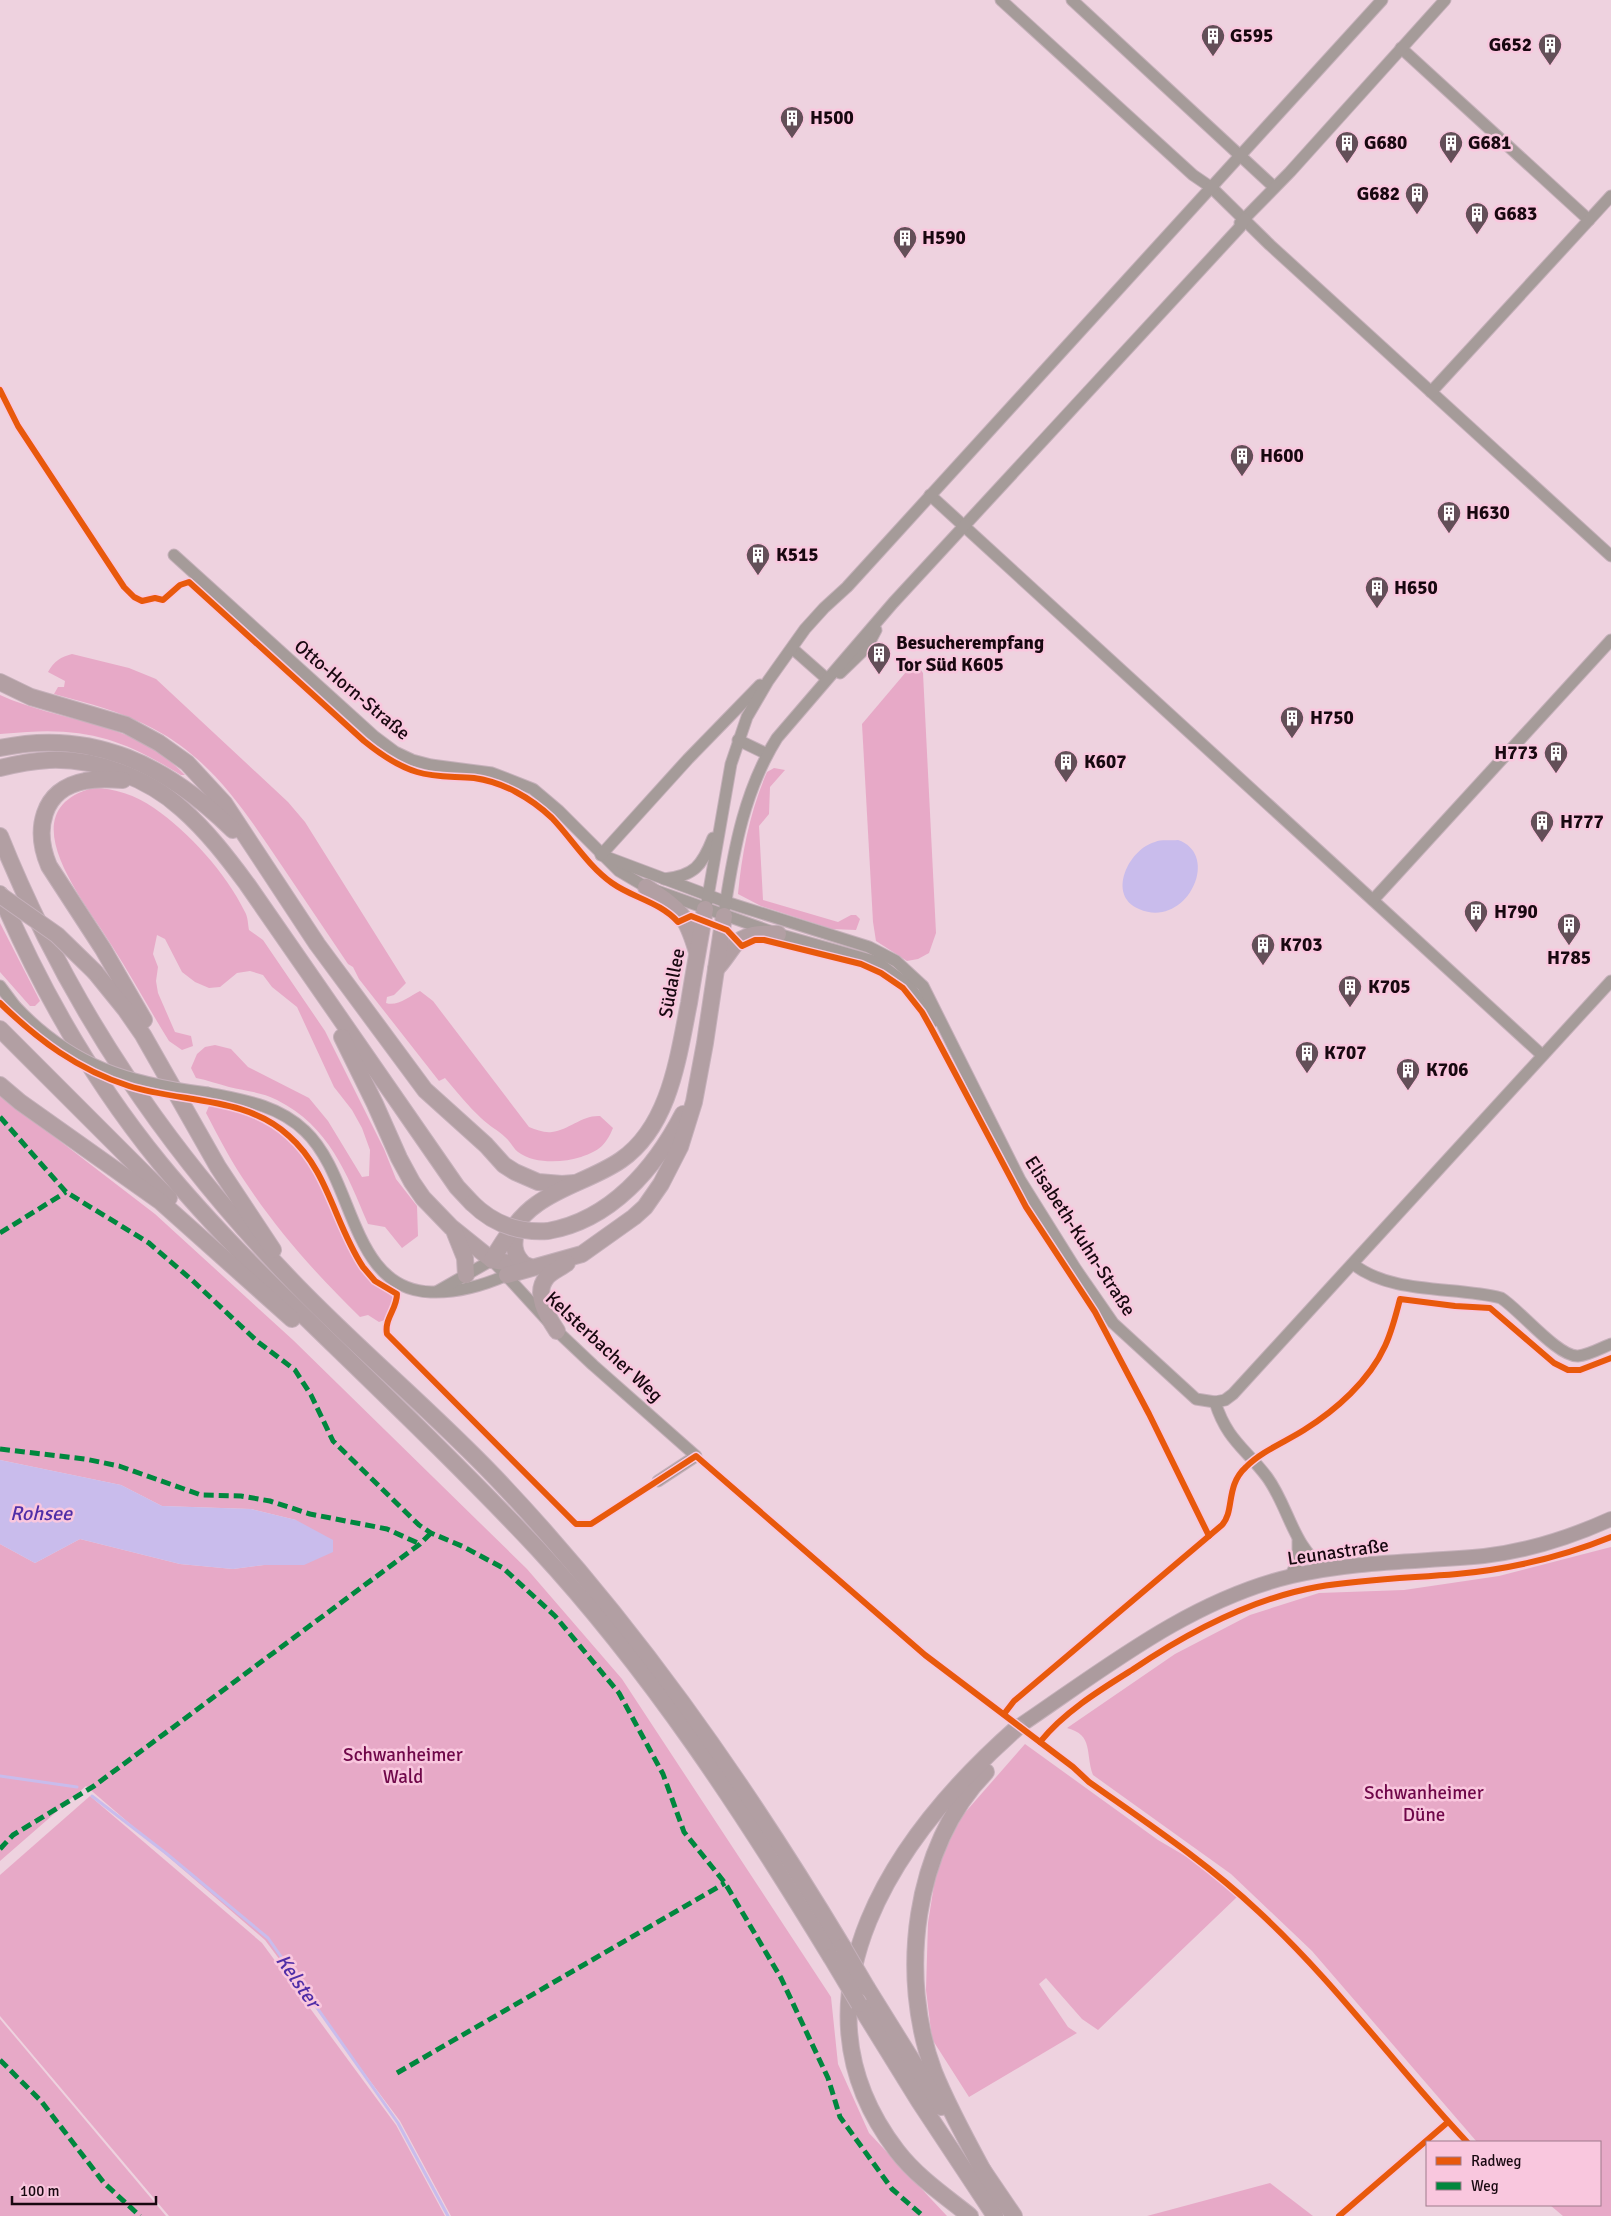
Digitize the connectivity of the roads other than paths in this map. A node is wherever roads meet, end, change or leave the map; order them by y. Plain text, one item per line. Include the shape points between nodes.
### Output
1 (1001, 0) edge
2 (1072, 0) edge
3 (1382, 0) edge
4 (1445, 0) edge
5 (1401, 48) junction
6 (1242, 155) junction
7 (1193, 175) junction
8 (1274, 187) junction
9 (1212, 188) junction
10 (1611, 196) edge
11 (1197, 203) junction
12 (1245, 219) junction
13 (1589, 220) junction
14 (1431, 392) junction
15 (930, 495) junction
16 (964, 527) junction
17 (174, 555) dead end
18 (1611, 556) edge
19 (1611, 640) edge
20 (793, 649) junction
21 (778, 667) junction
22 (827, 678) junction
23 (0, 682) edge
24 (738, 740) junction
25 (0, 748) edge
26 (767, 754) junction
27 (0, 768) edge
28 (136, 780) junction
29 (721, 816) junction
30 (741, 819) junction
31 (0, 836) edge
32 (251, 847) junction
33 (601, 855) junction
34 (662, 879) junction
35 (646, 887) junction
36 (0, 895) edge
37 (1373, 900) junction
38 (707, 902) junction
39 (725, 909) junction
40 (778, 934) junction
41 (698, 955) junction
42 (716, 969) junction
43 (308, 973) junction
44 (1611, 981) edge
45 (0, 986) edge
46 (0, 990) edge
47 (15, 1006) junction
48 (0, 1029) edge
49 (152, 1051) junction
50 (955, 1054) junction
51 (1542, 1055) junction
52 (697, 1082) junction
53 (0, 1085) edge
54 (575, 1183) junction
55 (522, 1219) junction
56 (451, 1227) junction
57 (582, 1254) junction
58 (492, 1260) junction
59 (1354, 1264) junction
60 (533, 1266) junction
61 (466, 1275) junction
62 (507, 1275) junction
63 (252, 1284) junction
64 (300, 1289) junction
65 (434, 1292) junction
66 (557, 1331) junction
67 (1611, 1344) edge
68 (378, 1387) junction
69 (1215, 1402) junction
70 (658, 1481) dead end
71 (1611, 1519) edge
72 (1298, 1541) junction
73 (1325, 1569) junction
74 (1290, 1577) junction
75 (1022, 1730) junction
76 (837, 1952) junction
77 (987, 2178) junction
78 (970, 2216) edge
79 (995, 2216) edge
80 (1014, 2216) edge

1 - 7 street
2 - 6 street
3 - 6 street, Südallee
4 - 5 street, Südallee
5 - 8 street, Südallee
5 - 13 street
6 - 8 street
6 - 9 street, Südallee
7 - 9 street
7 - 11 street via 1199,186
8 - 12 street, Südallee
9 - 11 street, Südallee
9 - 12 street
10 - 13 street
11 - 15 street, Südallee
12 - 14 street
12 - 16 street, Südallee
13 - 14 street
14 - 18 street
15 - 16 street
15 - 20 street, Südallee via 847,588 824,608
16 - 22 street, Südallee
16 - 37 street
17 - 33 street, Otto-Horn-Straße via 395,752 431,765 492,773 533,788
19 - 37 street
20 - 21 street, Südallee
20 - 22 street
21 - 24 street, Südallee via 758,696
21 - 33 street, Südallee
22 - 26 street, Südallee
23 - 32 highway via 31,696 115,721 159,742 187,763 213,790
24 - 26 street
24 - 29 street, Südallee
25 - 32 highway via 50,741 90,746 135,760 185,788
26 - 30 street, Südallee
27 - 28 highway via 30,761 72,761 98,766
28 - 43 highway via 182,808 219,847
28 - 49 highway via 90,780 69,786 59,792 50,804 40,833 50,866 145,1022
29 - 30 street
29 - 34 street via 698,867 683,876
29 - 38 street, Südallee
30 - 39 street, Südallee
31 - 64 highway via 27,901 64,974 129,1083 216,1199
32 - 54 highway via 317,944 425,1090 515,1172 538,1182
33 - 34 street, Otto-Horn-Straße
33 - 35 street, Otto-Horn-Straße via 619,871
34 - 38 street, Otto-Horn-Straße
35 - 38 street, Otto-Horn-Straße
35 - 41 highway via 682,914
36 - 49 highway, bridge via 57,935 95,972 125,1009
36 - 68 highway via 45,989 77,1045 158,1161 219,1231
37 - 51 street
38 - 39 street, Elisabeth-Kuhn-Straße
38 - 41 highway, Südallee
39 - 40 street, Elisabeth-Kuhn-Straße
39 - 42 highway, Südallee
39 - 50 street, Elisabeth-Kuhn-Straße via 869,947 896,960 923,986
40 - 42 highway via 750,936 738,941
40 - 50 street, Elisabeth-Kuhn-Straße via 847,952 888,968 910,986
41 - 54 highway, Südallee via 676,1064 659,1114 630,1153 602,1172
42 - 52 highway, Südallee
43 - 52 highway, bridge via 457,1187 484,1214 510,1228 548,1232 570,1226 594,1215 631,1187 664,1146 689,1103
43 - 56 highway via 412,1182
44 - 51 street
45 - 47 street
46 - 47 street
47 - 65 street, bridge via 29,1022 62,1047 97,1067 168,1088 248,1101 293,1120 328,1160 378,1269 402,1287
48 - 63 highway
49 - 64 highway via 218,1167
50 - 69 street, Elisabeth-Kuhn-Straße via 1020,1180 1109,1318 1189,1393 1203,1401
51 - 59 street
52 - 57 highway via 680,1147 654,1196 634,1217
53 - 63 highway via 161,1202
54 - 55 highway, Südallee via 537,1204
55 - 58 highway, Südallee
55 - 60 highway via 514,1243 517,1256
56 - 58 highway
56 - 61 highway via 464,1252
57 - 60 highway
57 - 66 highway via 552,1272 543,1285 544,1307
58 - 60 highway
58 - 61 street
58 - 62 street, Kelsterbacher Weg
59 - 67 street via 1384,1280 1500,1298 1570,1355 1584,1355
59 - 69 street via 1232,1394
60 - 62 highway
61 - 65 street
62 - 65 street via 464,1290
62 - 66 street, Kelsterbacher Weg
63 - 68 highway via 332,1353
64 - 76 highway via 492,1474 587,1580 714,1745 805,1884
66 - 70 street, Kelsterbacher Weg via 696,1456
68 - 76 highway via 541,1552 608,1632 690,1741
69 - 72 street via 1228,1433 1275,1489
71 - 73 main road, Leunastraße via 1561,1538 1506,1552
72 - 73 street
72 - 74 street via 1298,1561
73 - 74 main road, Leunastraße
74 - 75 main road, Leunastraße via 1212,1605 1145,1642 1065,1695
75 - 77 highway via 971,1787 933,1858 919,1910 914,1964 918,2013 934,2071 951,2111
75 - 78 highway via 956,1786 912,1842 872,1915 855,1960 851,1982 849,2022 852,2052 873,2114 913,2169
76 - 77 highway, bridge via 868,1988
76 - 79 highway, bridge via 859,2004
77 - 80 highway

